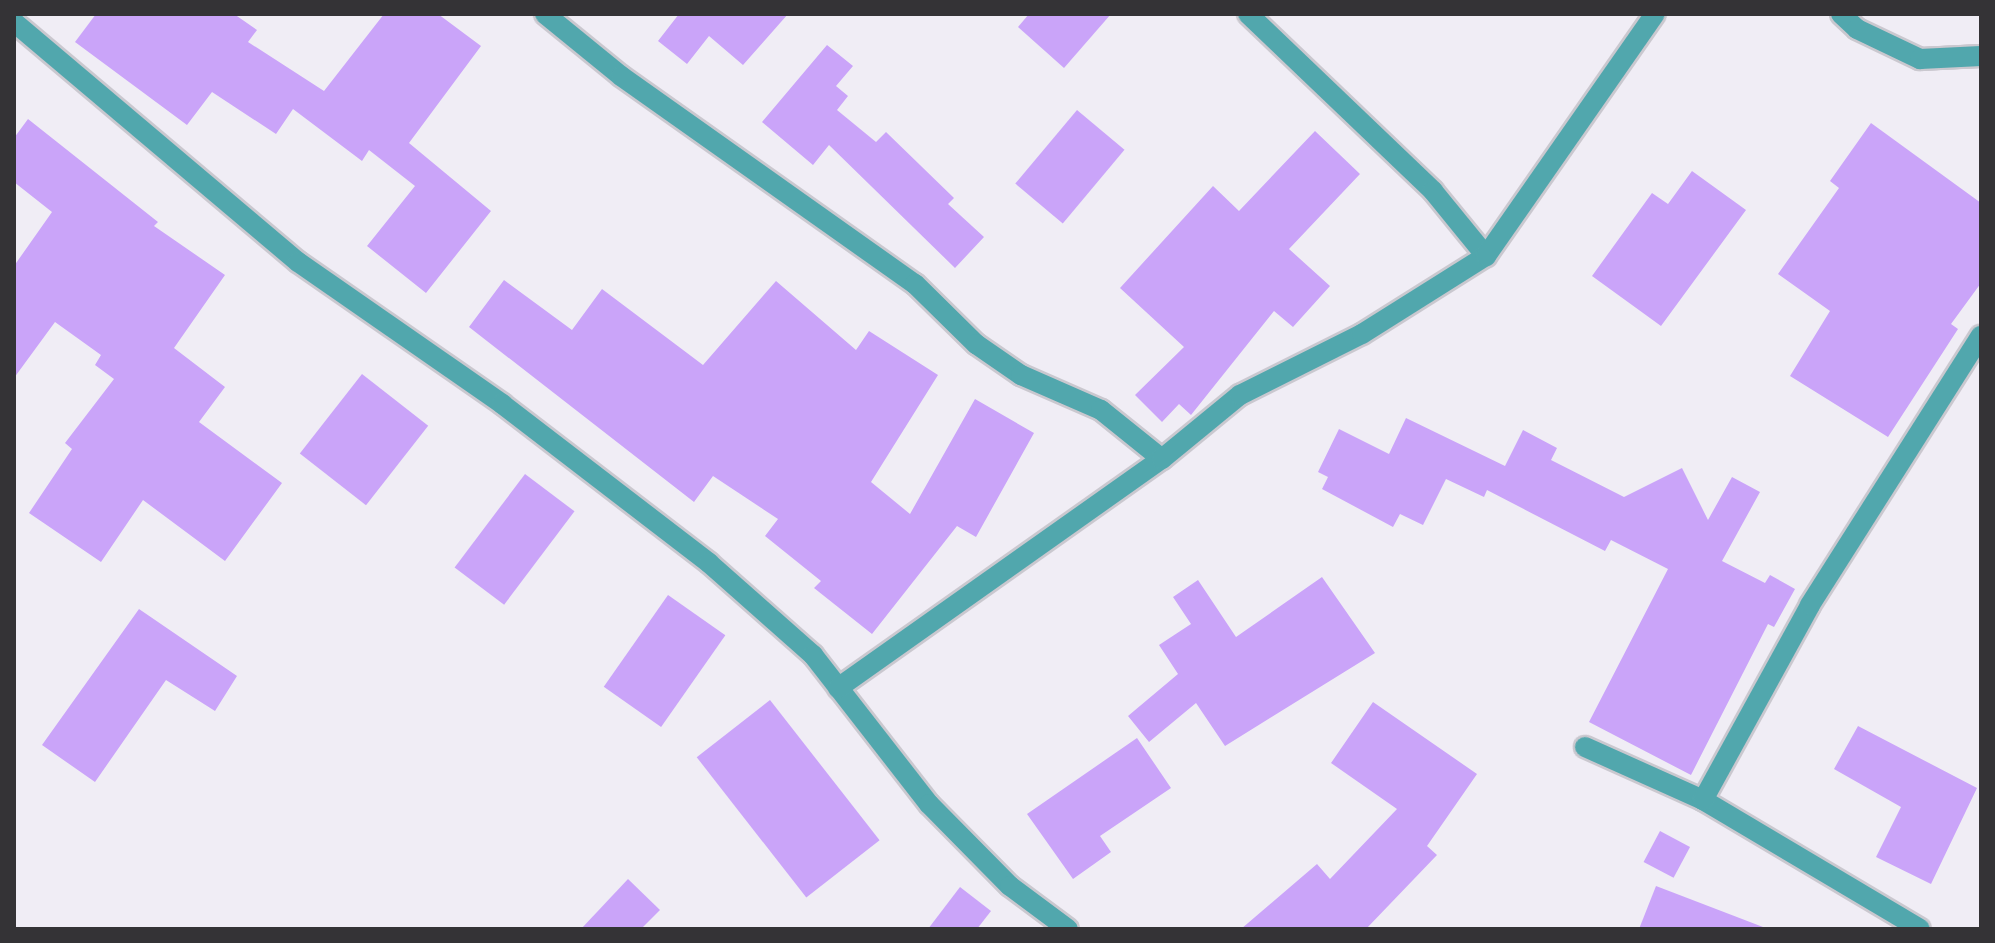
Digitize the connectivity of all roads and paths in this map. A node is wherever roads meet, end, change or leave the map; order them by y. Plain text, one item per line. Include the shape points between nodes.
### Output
1 (545, 14) edge
2 (1248, 14) edge
3 (1655, 14) edge
4 (1841, 14) edge
5 (14, 22) edge
6 (1981, 56) edge
7 (1486, 256) junction
8 (1981, 336) edge
9 (1162, 459) junction
10 (838, 688) junction
11 (1585, 747) dead end
12 (1703, 800) junction
13 (1068, 929) edge
14 (1920, 929) edge

1 - 9 street via 621,76 915,284 976,344 1021,375 1101,410
2 - 7 street via 1433,191
3 - 7 street
4 - 6 street via 1857,29 1920,59
5 - 10 street via 298,262 502,404 709,563 813,655
7 - 9 street via 1362,334 1240,395
8 - 12 street via 1810,605
9 - 10 street
10 - 13 street via 929,804 1010,886
11 - 12 street
12 - 14 street

